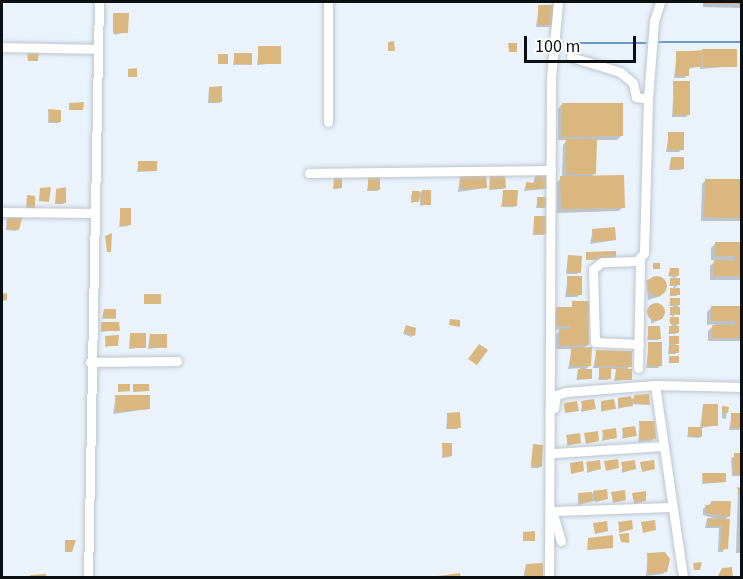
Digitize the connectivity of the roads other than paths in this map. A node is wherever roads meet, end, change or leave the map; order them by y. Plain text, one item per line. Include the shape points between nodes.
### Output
1 (99, 2) edge
2 (327, 2) edge
3 (558, 2) edge
4 (660, 2) edge
5 (2, 47) edge
6 (98, 49) junction
7 (572, 57) dead end
8 (648, 99) junction
9 (328, 122) dead end
10 (551, 170) junction
11 (309, 173) dead end
12 (2, 212) edge
13 (94, 213) junction
14 (640, 259) junction
15 (639, 344) junction
16 (177, 361) dead end
17 (90, 362) junction
18 (638, 368) dead end
19 (655, 385) junction
20 (741, 387) edge
21 (663, 446) junction
22 (555, 453) junction
23 (671, 507) junction
24 (554, 511) junction
25 (561, 541) dead end
26 (88, 578) edge
27 (549, 578) edge
28 (683, 578) edge

1 - 6 street
2 - 9 street
3 - 10 street via 552,58
4 - 8 street
5 - 6 street
6 - 13 street
7 - 8 street via 620,72 633,83 636,97
8 - 14 street via 646,246
10 - 11 street
10 - 27 street
12 - 13 street
13 - 17 street
14 - 15 street
14 - 15 street via 600,263 593,270 595,342
15 - 18 street
16 - 17 street
17 - 26 street
19 - 20 street
19 - 21 street
19 - 22 street via 556,395
21 - 22 street
21 - 23 street
22 - 24 street
23 - 24 street
23 - 28 street
24 - 25 street

